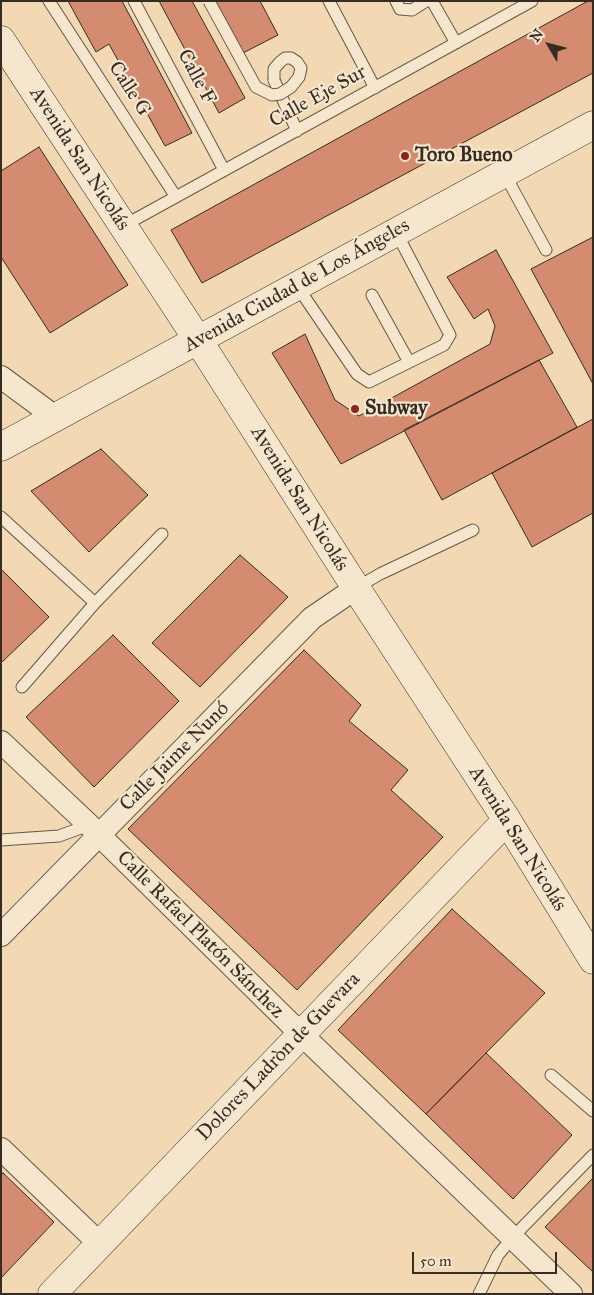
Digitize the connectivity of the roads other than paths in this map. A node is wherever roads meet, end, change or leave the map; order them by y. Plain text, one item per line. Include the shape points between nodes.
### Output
1 (49, 1) edge
2 (134, 1) edge
3 (209, 1) edge
4 (328, 1) edge
5 (396, 1) edge
6 (426, 1) edge
7 (432, 1) edge
8 (532, 1) edge
9 (1, 40) edge
10 (456, 43) junction
11 (375, 88) junction
12 (593, 125) edge
13 (297, 131) junction
14 (224, 170) junction
15 (504, 173) junction
16 (176, 197) junction
17 (123, 226) junction
18 (396, 232) junction
19 (546, 250) dead end
20 (297, 286) junction
21 (372, 295) dead end
22 (198, 340) junction
23 (409, 362) junction
24 (1, 377) edge
25 (55, 417) junction
26 (1, 447) edge
27 (1, 517) edge
28 (472, 530) dead end
29 (162, 534) dead end
30 (356, 588) junction
31 (95, 603) junction
32 (22, 687) dead end
33 (1, 742) edge
34 (507, 820) junction
35 (94, 830) junction
36 (1, 840) edge
37 (1, 935) edge
38 (593, 960) edge
39 (300, 1034) junction
40 (551, 1075) dead end
41 (593, 1111) edge
42 (1, 1149) edge
43 (593, 1156) edge
44 (512, 1237) junction
45 (100, 1244) junction
46 (52, 1294) edge
47 (479, 1294) edge
48 (571, 1294) edge

1 - 16 lane, Calle G
2 - 14 lane, Calle F
3 - 13 lane, bridge via 256,87 272,95 280,94 291,87 299,77 301,68 297,62 286,58 274,70 274,80
4 - 11 lane
5 - 6 lane via 400,9 412,10
7 - 10 lane
8 - 10 lane, Calle Eje Sur
9 - 17 street, Avenida San Nicolás
10 - 11 lane, Calle Eje Sur
11 - 13 lane, Calle Eje Sur
12 - 15 street, Avenida Ciudad de Los Ángeles
13 - 14 lane, Calle Eje Sur
14 - 16 lane, Calle Eje Sur
15 - 18 street, Avenida Ciudad de Los Ángeles
15 - 19 lane
16 - 17 lane, Calle Eje Sur
17 - 22 street, Avenida San Nicolás
18 - 20 street, Avenida Ciudad de Los Ángeles
18 - 23 lane via 450,335 444,345
20 - 22 street, Avenida Ciudad de Los Ángeles
20 - 23 lane via 356,374 369,382
21 - 23 lane
22 - 25 street, Avenida Ciudad de Los Ángeles
22 - 30 street, Avenida San Nicolás
24 - 25 street
25 - 26 street, Avenida Ciudad de Los Ángeles
27 - 31 lane
28 - 30 lane
29 - 31 lane
30 - 34 street, Avenida San Nicolás
30 - 35 street, Calle Jaime Nunó via 312,618
31 - 32 lane
33 - 35 street, Calle Rafael Platón Sánchez
34 - 38 street, Avenida San Nicolás
34 - 39 street, Dolores Ladròn de Guevara
35 - 36 lane
35 - 37 street, Calle Jaime Nunó
35 - 39 street, Calle Rafael Platón Sánchez
39 - 44 street, Calle Rafael Platón Sánchez
39 - 45 street, Dolores Ladròn de Guevara
40 - 41 lane
42 - 45 street
43 - 44 lane
44 - 47 lane via 498,1254
44 - 48 street, Calle Rafael Platón Sánchez
45 - 46 street, Dolores Ladròn de Guevara

